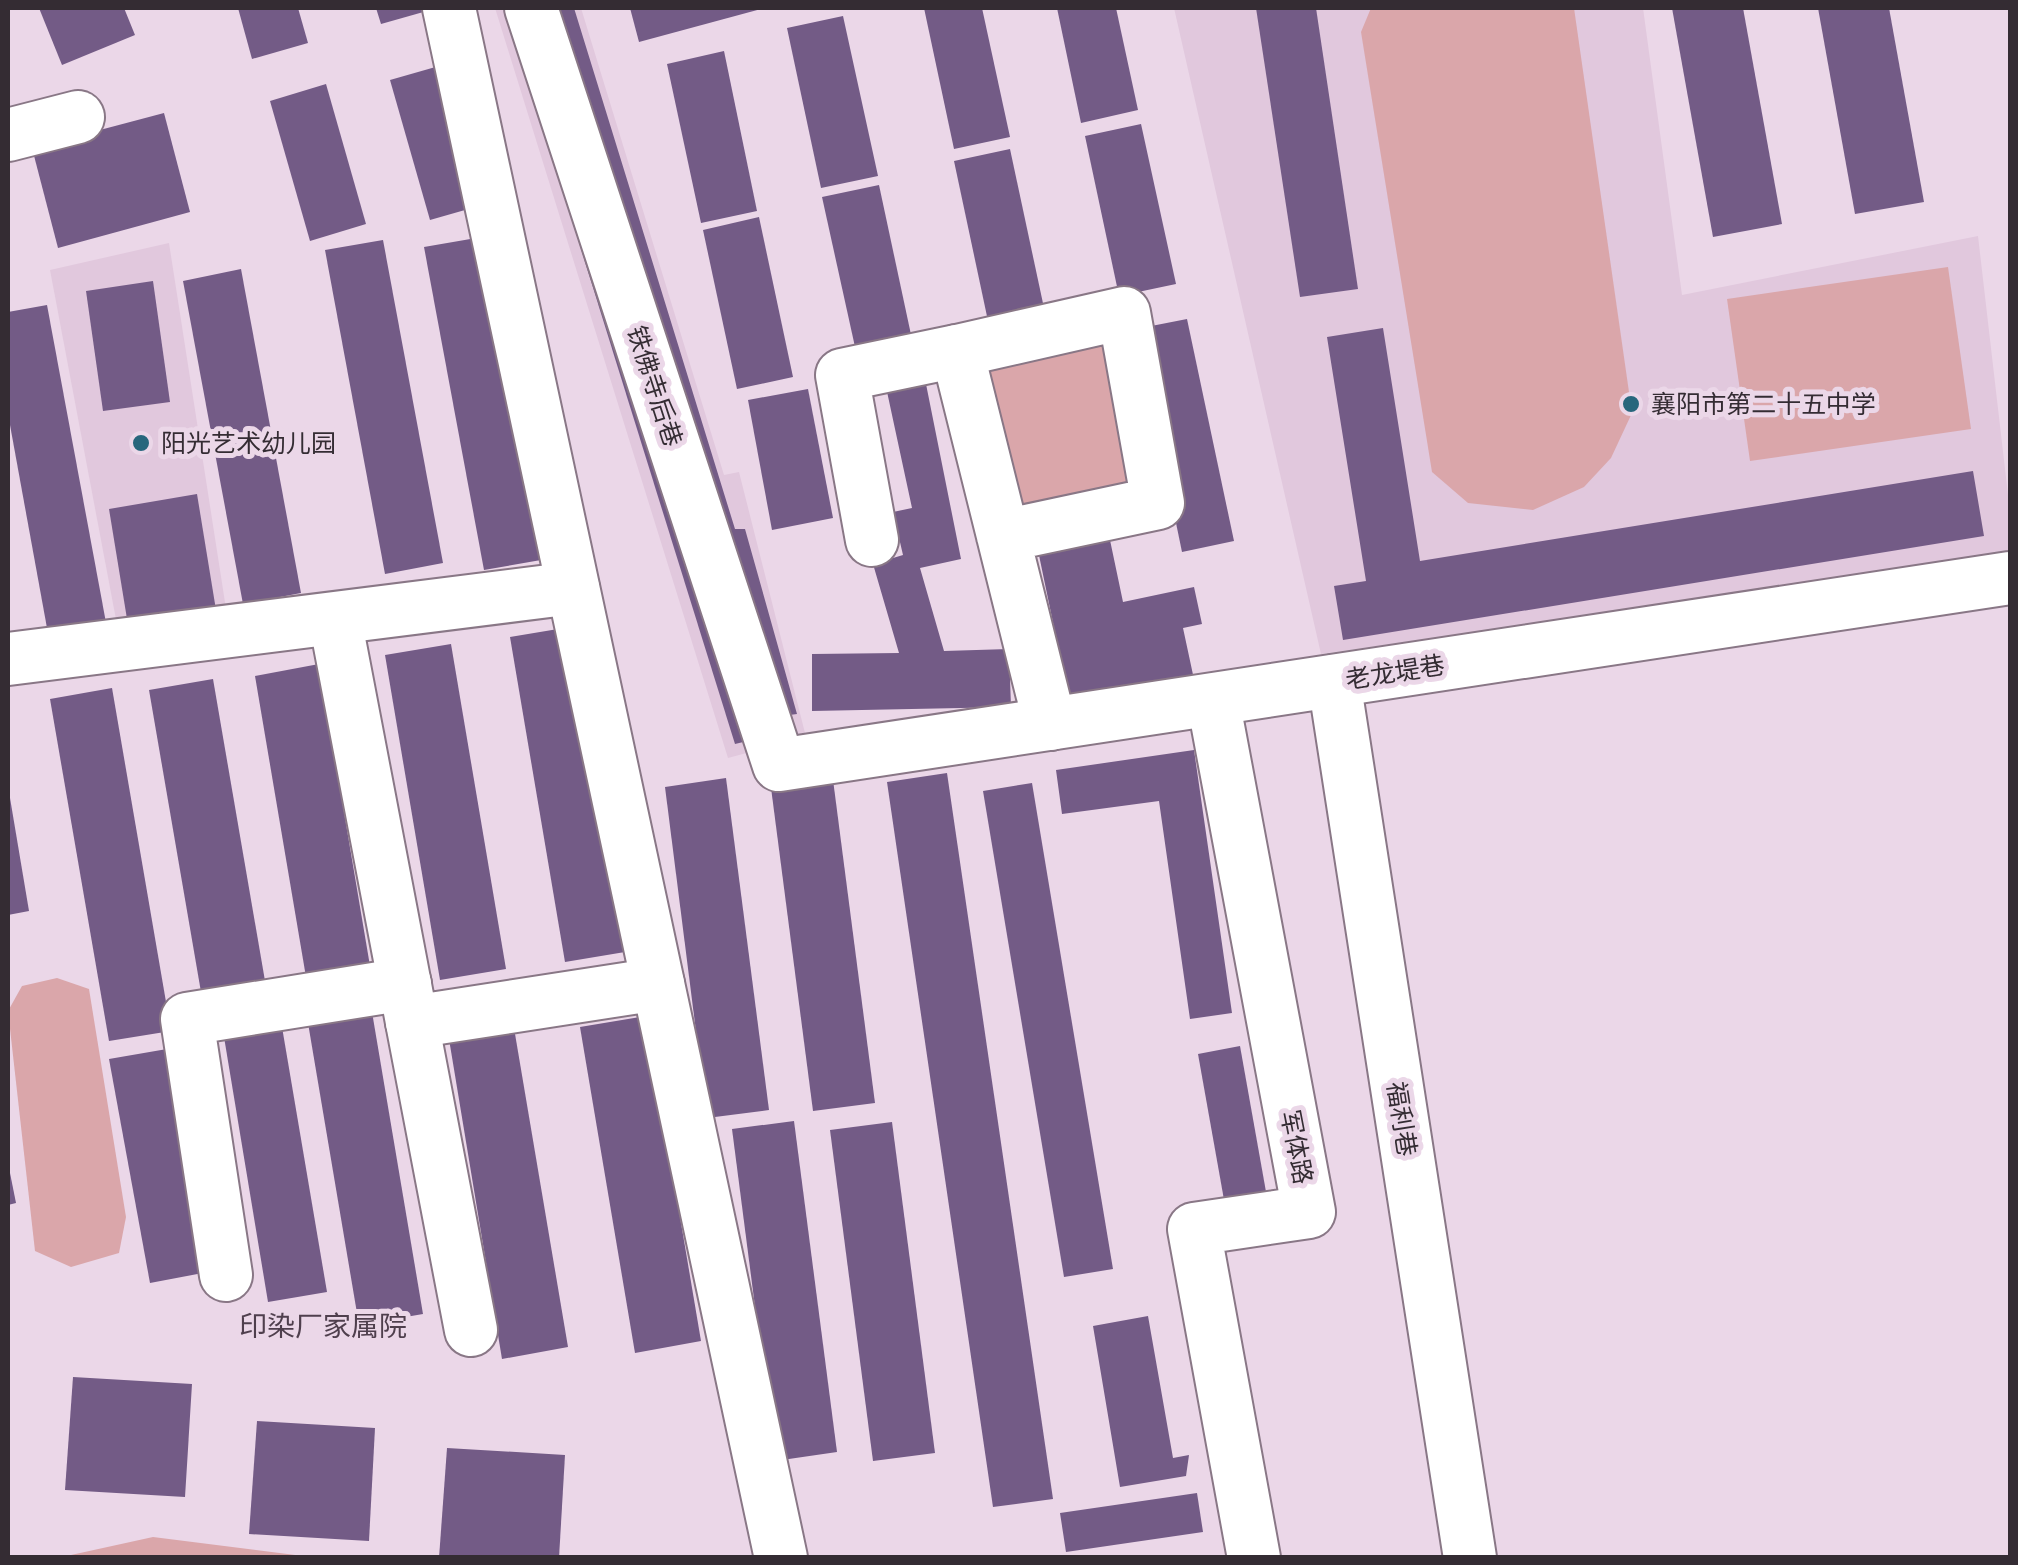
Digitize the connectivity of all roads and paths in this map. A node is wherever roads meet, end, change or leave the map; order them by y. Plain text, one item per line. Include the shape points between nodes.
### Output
1 (448, 8) edge
2 (531, 8) edge
3 (78, 117) dead end
4 (8, 135) edge
5 (956, 351) junction
6 (1003, 536) junction
7 (872, 540) dead end
8 (2010, 578) edge
9 (573, 588) junction
10 (339, 640) dead end
11 (8, 659) edge
12 (1334, 681) junction
13 (1212, 700) junction
14 (1050, 724) junction
15 (779, 765) joint
16 (658, 984) junction
17 (408, 1003) junction
18 (226, 1275) dead end
19 (471, 1330) dead end
20 (781, 1558) edge
21 (1254, 1558) edge
22 (1470, 1558) edge

1 - 9 street
2 - 15 street, 铁佛寺后巷
3 - 4 street
5 - 6 street
5 - 6 street via 1124,313 1158,504
5 - 7 street via 842,375
6 - 14 street
8 - 12 street, 老龙堤巷
9 - 11 street
9 - 16 street
10 - 17 street
12 - 13 street, 老龙堤巷
12 - 22 street, 福利巷
13 - 14 street, 老龙堤巷
13 - 21 street, 军体路 via 1309,1212 1194,1230
14 - 15 street, 老龙堤巷
16 - 17 street
16 - 20 street
17 - 18 street via 187,1018
17 - 19 street

